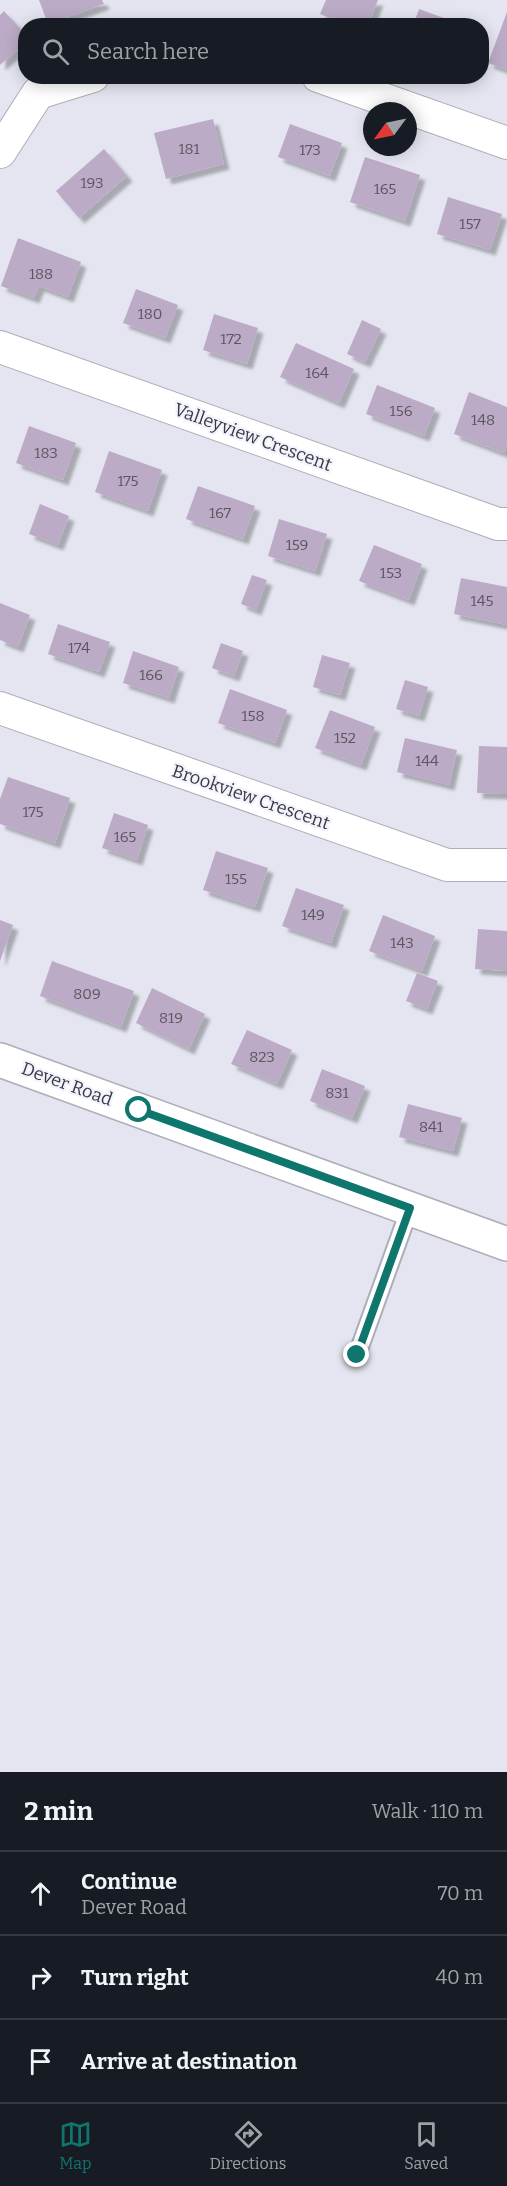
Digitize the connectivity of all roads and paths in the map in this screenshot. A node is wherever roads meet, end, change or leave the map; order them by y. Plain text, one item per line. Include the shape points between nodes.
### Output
1 (67, 84) edge
2 (341, 84) edge
3 (507, 143) edge
4 (0, 152) edge
5 (0, 347) edge
6 (507, 524) edge
7 (0, 708) edge
8 (507, 865) edge
9 (0, 1060) edge
10 (410, 1208) junction
11 (507, 1244) edge
12 (357, 1355) dead end

1 - 4 street via 38,93
2 - 3 street
5 - 6 street, Valleyview Crescent
7 - 8 street, Brookview Crescent via 447,865
9 - 10 main road, Dever Road
10 - 11 main road, Dever Road
10 - 12 lane

